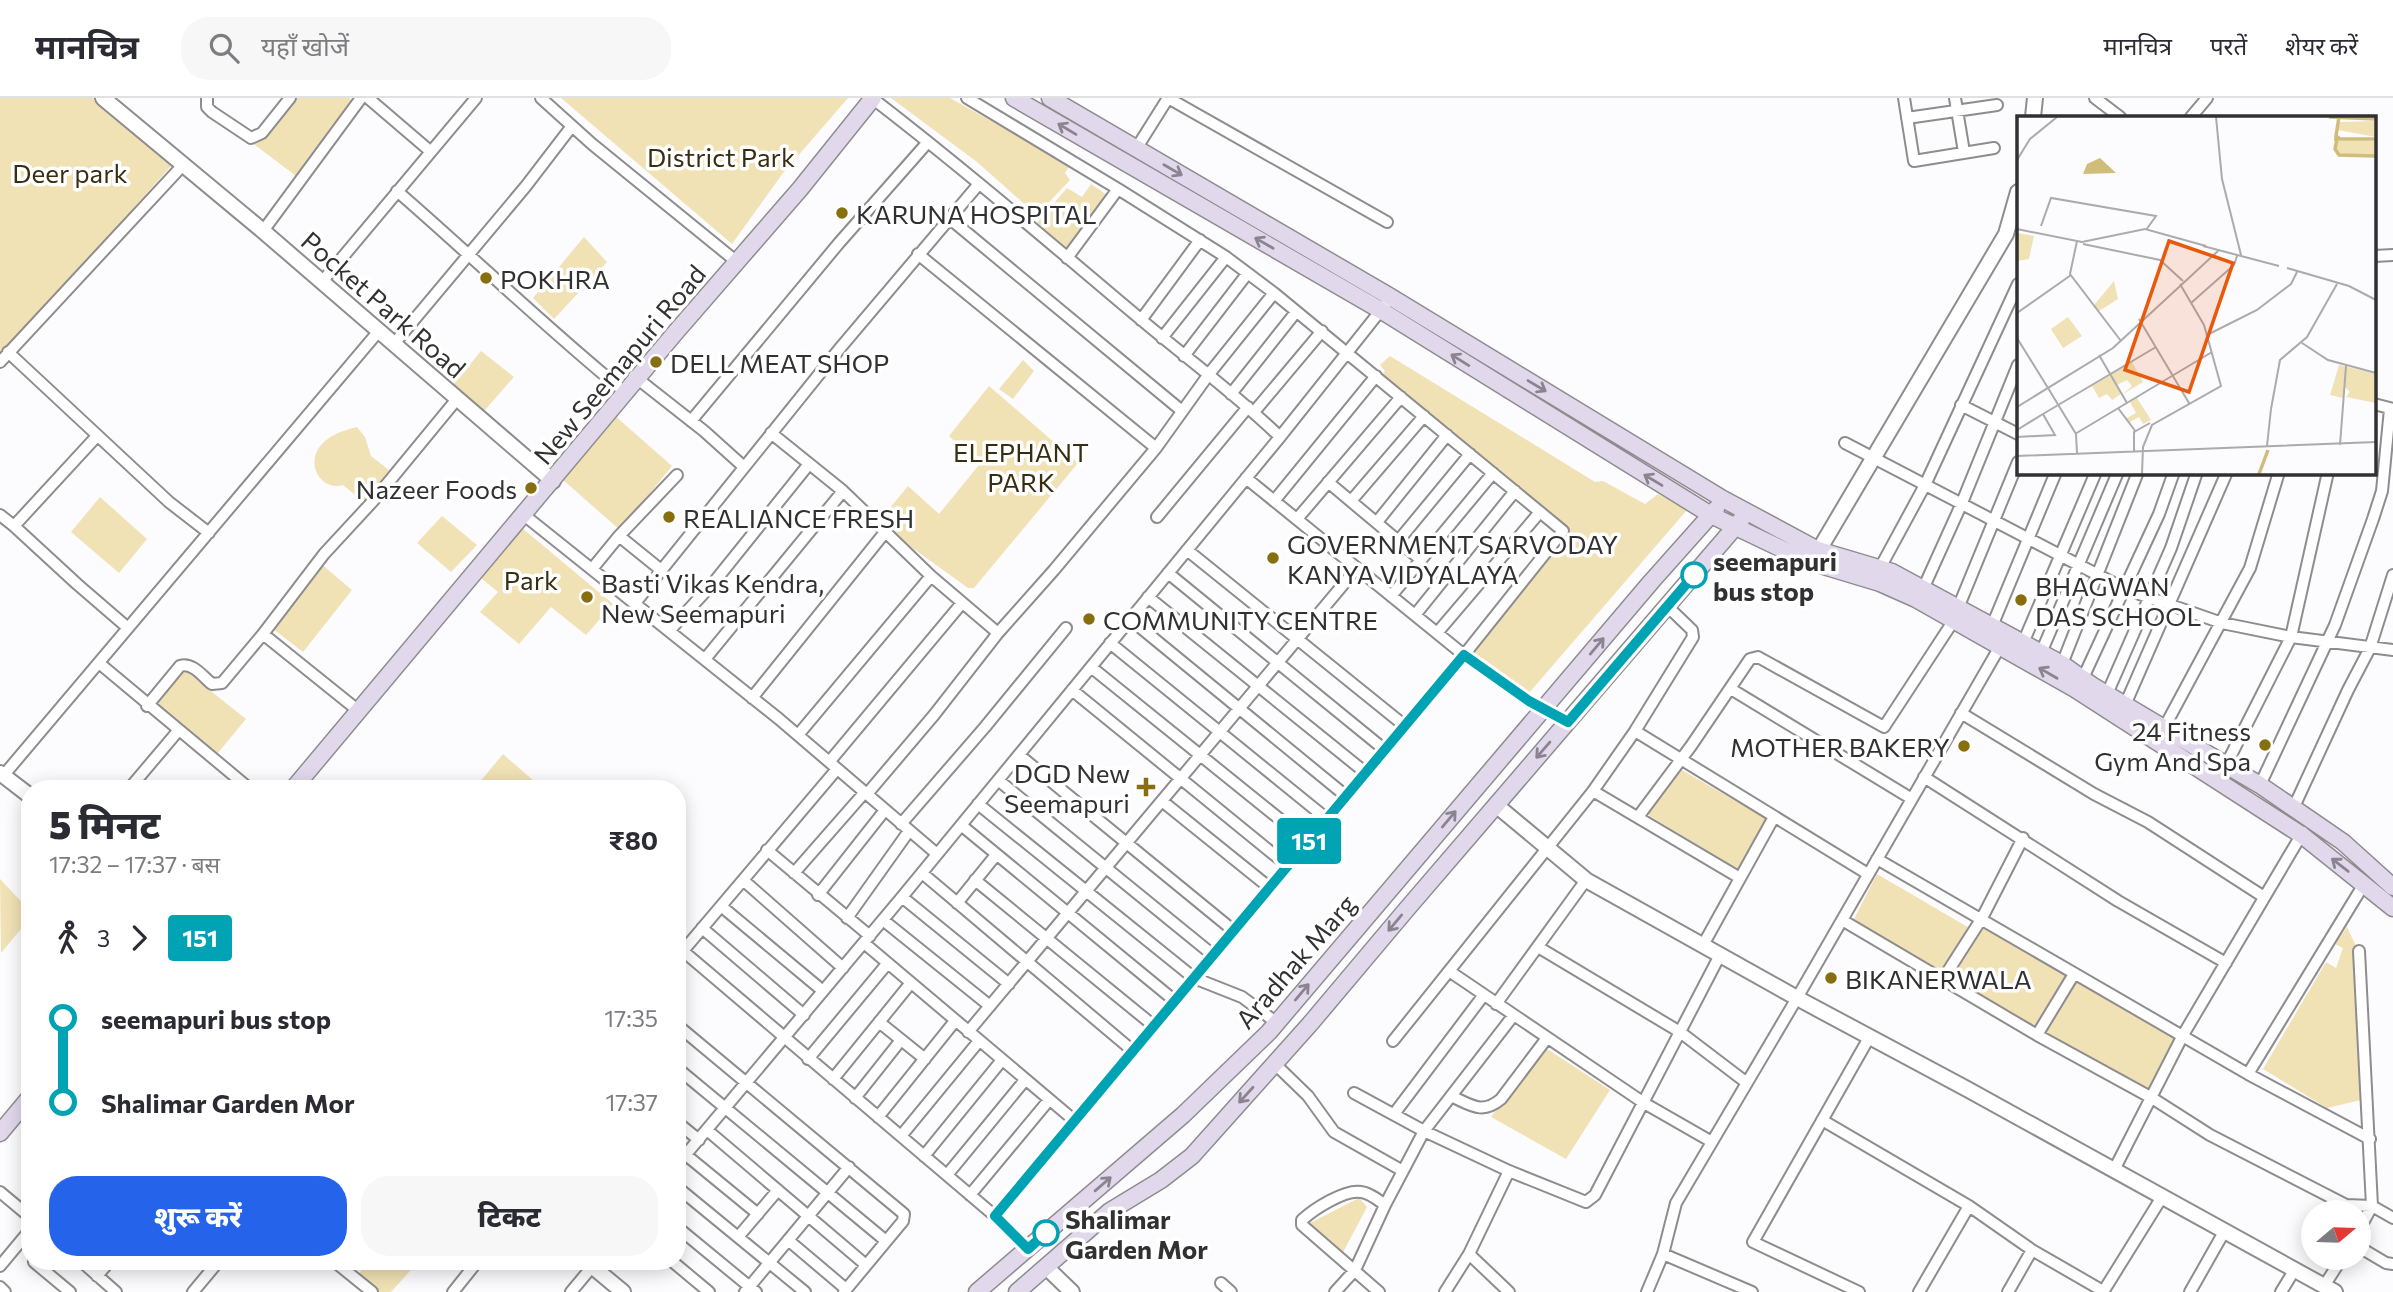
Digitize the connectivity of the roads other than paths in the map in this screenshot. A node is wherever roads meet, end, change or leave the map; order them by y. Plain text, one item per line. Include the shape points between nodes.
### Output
1 (103, 98) edge
2 (207, 98) edge
3 (290, 98) edge
4 (361, 98) edge
5 (368, 98) edge
6 (476, 98) edge
7 (541, 98) edge
8 (863, 98) edge
9 (872, 98) edge
10 (967, 98) edge
11 (1014, 98) edge
12 (1051, 98) edge
13 (1168, 98) edge
14 (1905, 98) edge
15 (1955, 98) edge
16 (2035, 98) edge
17 (2095, 98) edge
18 (2207, 98) edge
19 (1997, 105) dead end
20 (1956, 111) junction
21 (2033, 116) edge
22 (2119, 116) edge
23 (2192, 116) edge
24 (1907, 118) junction
25 (572, 125) junction
26 (928, 142) junction
27 (1994, 148) dead end
28 (1136, 149) junction
29 (430, 151) junction
30 (1964, 152) junction
31 (183, 165) junction
32 (978, 185) junction
33 (1118, 189) junction
34 (397, 191) junction
35 (2017, 196) edge
36 (949, 218) junction
37 (1387, 222) dead end
38 (263, 231) junction
39 (1200, 240) junction
40 (469, 253) junction
41 (918, 254) junction
42 (1226, 257) junction
43 (1067, 258) junction
44 (734, 260) junction
45 (1247, 274) junction
46 (321, 283) junction
47 (2017, 287) edge
48 (1274, 293) junction
49 (1386, 304) junction
50 (1296, 312) junction
51 (1141, 320) junction
52 (1322, 331) junction
53 (378, 332) junction
54 (1162, 338) junction
55 (393, 345) junction
56 (8, 352) junction
57 (1348, 353) junction
58 (1184, 356) junction
59 (0, 362) edge
60 (2017, 368) edge
61 (1209, 374) junction
62 (634, 376) junction
63 (1376, 376) junction
64 (620, 388) junction
65 (1231, 394) junction
66 (1401, 397) junction
67 (457, 399) junction
68 (1961, 405) junction
69 (1251, 409) junction
70 (2392, 409) edge
71 (1182, 411) junction
72 (1424, 416) junction
73 (691, 421) junction
74 (1995, 424) junction
75 (772, 433) junction
76 (2017, 434) edge
77 (1447, 435) junction
78 (97, 436) junction
79 (1280, 437) junction
80 (1845, 443) dead end
81 (1156, 448) junction
82 (1470, 454) junction
83 (1872, 457) junction
84 (809, 464) junction
85 (2017, 464) edge
86 (744, 467) junction
87 (1493, 473) junction
88 (2055, 474) edge
89 (2095, 474) edge
90 (2117, 474) edge
91 (2137, 474) edge
92 (2173, 474) edge
93 (2196, 474) edge
94 (2226, 474) edge
95 (2278, 474) edge
96 (2328, 474) edge
97 (677, 475) dead end
98 (550, 478) junction
99 (1246, 478) junction
100 (1328, 482) junction
101 (1925, 485) junction
102 (843, 491) junction
103 (1516, 491) junction
104 (1723, 499) junction
105 (1274, 501) junction
106 (1351, 501) junction
107 (1961, 505) junction
108 (1540, 512) junction
109 (1748, 513) junction
110 (0, 515) edge
111 (524, 515) junction
112 (1711, 515) junction
113 (1157, 517) dead end
114 (1297, 519) junction
115 (1377, 522) junction
116 (1994, 522) junction
117 (14, 526) junction
118 (1736, 527) junction
119 (886, 531) junction
120 (209, 533) junction
121 (620, 536) junction
122 (2026, 539) junction
123 (1399, 540) junction
124 (1187, 550) junction
125 (1815, 556) junction
126 (2060, 557) junction
127 (1421, 560) junction
128 (2079, 566) junction
129 (1357, 568) junction
130 (1880, 568) junction
131 (592, 569) junction
132 (661, 570) junction
133 (1168, 573) junction
134 (2098, 573) junction
135 (2393, 575) edge
136 (931, 576) junction
137 (1923, 589) junction
138 (2125, 589) junction
139 (1391, 596) junction
140 (1148, 597) junction
141 (2150, 598) junction
142 (635, 603) junction
143 (962, 603) junction
144 (2170, 605) junction
145 (1667, 606) junction
146 (1956, 614) junction
147 (1415, 615) junction
148 (1130, 619) junction
149 (2222, 623) junction
150 (1992, 626) junction
151 (128, 628) junction
152 (1066, 628) dead end
153 (669, 631) junction
154 (998, 633) junction
155 (1437, 633) junction
156 (263, 634) junction
157 (2291, 637) junction
158 (1297, 639) junction
159 (2004, 640) junction
160 (2327, 642) junction
161 (1110, 643) junction
162 (2023, 643) junction
163 (2370, 648) junction
164 (2393, 650) edge
165 (2040, 653) junction
166 (1464, 655) junction
167 (705, 659) junction
168 (99, 663) junction
169 (1277, 663) junction
170 (2062, 664) junction
171 (1091, 667) junction
172 (2083, 678) junction
173 (1258, 685) junction
174 (1731, 689) junction
175 (1072, 690) junction
176 (2107, 694) junction
177 (752, 698) junction
178 (2125, 705) junction
179 (147, 706) junction
180 (355, 708) junction
181 (1239, 708) junction
182 (1544, 709) junction
183 (1961, 713) junction
184 (1568, 722) junction
185 (1405, 726) junction
186 (2164, 728) junction
187 (178, 731) junction
188 (1635, 731) junction
189 (1220, 732) junction
190 (798, 736) junction
191 (1385, 750) junction
192 (1019, 755) junction
193 (1200, 755) junction
194 (1681, 760) junction
195 (834, 765) junction
196 (2226, 765) junction
197 (1366, 773) junction
198 (2, 775) edge
199 (1924, 777) junction
200 (1181, 778) junction
201 (137, 780) edge
202 (239, 780) edge
203 (295, 780) edge
204 (301, 780) edge
205 (998, 780) junction
206 (2260, 785) junction
207 (21, 789) edge
208 (1593, 790) junction
209 (866, 793) junction
210 (1346, 796) junction
211 (1912, 799) junction
212 (1162, 801) junction
213 (978, 804) junction
214 (1496, 805) junction
215 (2293, 809) junction
216 (885, 810) junction
217 (1638, 817) junction
218 (1774, 817) junction
219 (1327, 819) junction
220 (2310, 820) junction
221 (961, 825) junction
222 (905, 828) junction
223 (2301, 835) junction
224 (2023, 838) junction
225 (1308, 842) junction
226 (1126, 843) junction
227 (1546, 849) junction
228 (767, 850) junction
229 (937, 854) junction
230 (996, 855) junction
231 (1877, 859) junction
232 (1288, 866) junction
233 (1106, 867) junction
234 (794, 873) junction
235 (922, 873) junction
236 (1868, 874) junction
237 (1740, 878) junction
238 (743, 880) junction
239 (975, 880) junction
240 (1586, 880) junction
241 (2364, 884) junction
242 (2393, 887) edge
243 (1270, 888) junction
244 (1086, 891) junction
245 (818, 895) junction
246 (902, 897) junction
247 (2264, 897) junction
248 (957, 903) junction
249 (721, 906) junction
250 (2393, 908) edge
251 (1068, 913) junction
252 (847, 918) junction
253 (1982, 919) junction
254 (883, 920) junction
255 (1842, 920) junction
256 (702, 928) junction
257 (1234, 930) junction
258 (1046, 939) junction
259 (867, 940) junction
260 (1703, 945) junction
261 (686, 947) edge
262 (1538, 947) junction
263 (2359, 951) dead end
264 (1213, 955) junction
265 (1720, 955) junction
266 (686, 959) edge
267 (1027, 962) junction
268 (2226, 963) junction
269 (887, 964) junction
270 (843, 968) junction
271 (1449, 971) junction
272 (2074, 974) junction
273 (1194, 978) junction
274 (1943, 979) junction
275 (910, 984) junction
276 (1009, 984) junction
277 (823, 991) junction
278 (1483, 996) junction
279 (1797, 998) junction
280 (1175, 1001) junction
281 (1496, 1004) junction
282 (990, 1006) junction
283 (804, 1015) junction
284 (1513, 1016) junction
285 (955, 1021) junction
286 (879, 1022) junction
287 (1277, 1023) junction
288 (1154, 1026) junction
289 (686, 1032) edge
290 (968, 1032) junction
291 (1680, 1032) junction
292 (2037, 1035) junction
293 (2183, 1035) junction
294 (1870, 1036) junction
295 (784, 1038) junction
296 (1547, 1038) junction
297 (1262, 1039) junction
298 (901, 1040) junction
299 (979, 1041) junction
300 (1393, 1041) dead end
301 (1133, 1051) junction
302 (808, 1059) junction
303 (925, 1059) junction
304 (1002, 1060) junction
305 (1278, 1060) junction
306 (2248, 1074) junction
307 (686, 1075) edge
308 (833, 1079) junction
309 (1026, 1080) junction
310 (747, 1082) junction
311 (1748, 1083) junction
312 (1354, 1093) dead end
313 (1451, 1097) junction
314 (855, 1098) junction
315 (2152, 1098) junction
316 (1049, 1100) junction
317 (1644, 1103) junction
318 (21, 1108) edge
319 (726, 1108) junction
320 (1394, 1114) junction
321 (878, 1117) junction
322 (21, 1120) edge
323 (1822, 1120) junction
324 (1075, 1121) junction
325 (686, 1129) edge
326 (707, 1130) junction
327 (1424, 1131) junction
328 (0, 1133) edge
329 (901, 1136) junction
330 (2370, 1139) junction
331 (699, 1140) junction
332 (1712, 1142) junction
333 (0, 1144) edge
334 (686, 1155) joint
335 (924, 1156) junction
336 (849, 1167) junction
337 (2114, 1170) junction
338 (1403, 1171) junction
339 (1509, 1171) junction
340 (947, 1175) junction
341 (778, 1190) junction
342 (0, 1192) edge
343 (827, 1193) junction
344 (686, 1194) edge
345 (970, 1195) junction
346 (2162, 1197) junction
347 (1385, 1205) junction
348 (1969, 1206) junction
349 (2372, 1206) junction
350 (21, 1210) edge
351 (758, 1214) junction
352 (808, 1216) junction
353 (995, 1216) junction
354 (2393, 1219) edge
355 (2224, 1231) junction
356 (686, 1235) edge
357 (738, 1237) junction
358 (788, 1240) junction
359 (21, 1241) edge
360 (886, 1241) junction
361 (16, 1247) junction
362 (1028, 1249) junction
363 (2032, 1250) junction
364 (21, 1251) edge
365 (1469, 1254) junction
366 (1663, 1254) junction
367 (2371, 1254) edge
368 (769, 1263) junction
369 (2393, 1264) edge
370 (866, 1265) junction
371 (0, 1266) edge
372 (1046, 1267) junction
373 (1355, 1269) junction
374 (2295, 1269) junction
375 (44, 1270) edge
376 (91, 1270) edge
377 (102, 1270) edge
378 (211, 1270) edge
379 (345, 1270) edge
380 (471, 1270) edge
381 (587, 1270) edge
382 (599, 1270) edge
383 (683, 1270) edge
384 (2338, 1270) edge
385 (97, 1276) junction
386 (1221, 1283) dead end
387 (0, 1287) edge
388 (2330, 1289) edge
389 (750, 1290) edge
390 (845, 1290) edge
391 (5, 1292) edge
392 (70, 1292) edge
393 (116, 1292) edge
394 (192, 1292) edge
395 (372, 1292) edge
396 (453, 1292) edge
397 (571, 1292) edge
398 (623, 1292) edge
399 (709, 1292) edge
400 (805, 1292) edge
401 (977, 1292) edge
402 (1017, 1292) edge
403 (1072, 1292) edge
404 (1231, 1292) edge
405 (1335, 1292) edge
406 (1379, 1292) edge
407 (1445, 1292) edge
408 (1509, 1292) edge
409 (1648, 1292) edge
410 (1752, 1292) edge
411 (1859, 1292) edge
412 (1919, 1292) edge
413 (2008, 1292) edge
414 (2103, 1292) edge
415 (2190, 1292) edge
416 (2281, 1292) edge

1 - 31 street, Pocket Park Road
2 - 3 street via 212,112 251,138 262,133
4 - 38 street
5 - 29 street
6 - 29 street
7 - 25 street
8 - 44 main road, New Seemapuri Road
9 - 26 street
9 - 44 main road, New Seemapuri Road via 800,190
10 - 33 street
49 -> 11 main road
12 - 28 main road
13 - 28 street
13 - 37 street
14 - 24 street
15 - 20 street
16 - 21 street
17 - 22 street
18 - 23 street
19 - 20 street
20 - 24 street
20 - 30 street
24 - 30 street via 1914,161
25 - 40 street
25 - 44 street
26 - 32 street
26 - 73 street
27 - 30 street
28 -> 49 main road
29 - 34 street
31 - 38 street, Pocket Park Road
31 - 56 street
32 - 36 street
32 - 43 street
33 - 39 street
33 - 43 street
34 - 40 street
34 - 46 street
35 - 83 street via 2006,234
36 - 41 street
36 - 71 street
38 - 46 street, Pocket Park Road
39 - 42 street
39 - 51 street
40 - 55 street
40 - 64 street
41 - 75 street
41 - 81 street
42 - 45 street
42 - 54 street
43 - 51 street
44 - 62 main road, New Seemapuri Road
45 - 48 street
45 - 58 street
46 - 53 street, Pocket Park Road
47 - 68 street
48 - 50 street
48 - 61 street
49 - 57 street
49 -> 104 main road
112 -> 49 main road
50 - 52 street
50 - 65 street
51 - 54 street
52 - 57 street
52 - 69 street
53 - 55 street, Pocket Park Road
53 - 120 street
54 - 58 street
55 - 67 street, Pocket Park Road
56 - 59 street
56 - 78 street
57 - 63 street
57 - 79 street
58 - 61 street
60 - 74 street
61 - 65 street
61 - 71 street
62 - 64 main road, New Seemapuri Road
62 - 73 street
62 - 98 main road, New Seemapuri Road
63 - 66 street
63 - 105 street
64 - 98 main road, New Seemapuri Road
65 - 69 street
66 - 72 street
66 - 100 street
67 - 98 street, Pocket Park Road
67 - 156 street via 324,554
68 - 74 street
68 - 101 street
69 - 79 street
69 - 113 street
70 - 160 street via 2380,498
71 - 81 street
72 - 77 street
72 - 106 street
73 - 86 street
74 - 76 street
74 - 107 street
75 - 84 street
75 - 86 street
77 - 82 street
77 - 115 street
78 - 117 street
78 - 120 street
79 - 99 street
80 - 83 street
81 - 154 street
82 - 87 street
82 - 123 street
83 - 101 street
83 - 125 street
84 - 102 street
84 - 153 street via 715,582
85 - 116 street
86 - 132 street
87 - 103 street
87 - 127 street
88 - 122 street
89 - 126 street
90 - 128 street
91 - 134 street
92 - 138 street
93 - 141 street
94 - 144 street
95 - 149 street via 2250,568
96 - 157 street
97 - 121 street
98 - 111 main road, New Seemapuri Road
98 - 180 main road, New Seemapuri Road
99 - 105 street
99 - 124 street
100 - 106 street
100 - 114 street
101 - 107 street
101 - 130 street
102 - 119 street
102 - 167 street
103 - 108 street
103 - 147 street
104 - 109 main road
104 - 112 main road, Aradhak Marg
105 - 114 street
106 - 115 street
107 - 116 street
107 - 137 street
108 - 155 street
108 - 166 street via 1563,531
109 - 118 main road, Aradhak Marg
109 - 125 main road
110 - 117 street
111 - 131 street
111 - 204 main road, New Seemapuri Road
112 - 118 main road
182 -> 112 main road, Aradhak Marg
114 - 129 street
115 - 123 street
116 - 122 street
116 - 146 street
117 - 151 street
118 - 125 main road
118 - 145 main road, Aradhak Marg
119 - 136 street
119 - 177 street
120 - 151 street
121 - 131 street
121 - 132 street
122 - 126 street
122 - 150 street
123 - 127 street
124 - 133 street
124 - 158 street
125 - 130 main road
125 - 146 main road
126 - 128 street
126 - 162 street
127 - 139 street
128 - 134 street
128 - 165 street
129 - 139 street
129 - 158 street
130 - 137 main road
131 - 142 street
132 - 142 street
133 - 140 street
133 - 169 street
134 - 138 street
134 - 170 street
135 - 163 street
136 - 143 street
136 - 190 street
137 - 146 main road
138 - 141 street
138 - 172 street
139 - 147 street
140 - 148 street
140 - 173 street
141 - 144 street
141 - 176 street
142 - 153 street
143 - 154 street
143 - 195 street
144 - 149 street
144 - 178 street
145 - 184 main road, Aradhak Marg
145 - 188 street via 1692,630 1693,637
146 - 150 main road
146 - 159 main road
146 - 174 street via 1884,727 1758,657 1750,659
147 - 155 street
148 - 161 street
148 - 181 street
149 - 157 street
149 - 186 street
150 - 159 main road
151 - 168 street
152 - 222 street
153 - 167 street
154 - 209 street
155 - 166 street
156 - 179 street via 222,683 212,684 185,664
156 - 180 street
157 - 160 street
157 - 196 street
158 - 169 street
158 - 185 street
159 - 162 main road
159 - 183 street
223 -> 159 main road
160 - 163 street
160 - 206 street
161 - 171 street
161 - 189 street
162 - 165 main road
163 - 164 street
163 - 215 street
165 - 170 main road
166 - 182 street
166 - 185 street
167 - 177 street
168 - 179 street
168 - 198 street
169 - 173 street
169 - 191 street
170 - 172 main road
171 - 175 street
171 - 193 street
172 - 176 main road
173 - 181 street
173 - 197 street
174 - 194 street
174 - 211 street
175 - 192 street
175 - 200 street
176 - 178 main road
177 - 190 street
178 - 186 main road
179 - 187 street
180 - 203 main road, New Seemapuri Road
181 - 189 street
181 - 210 street
182 - 184 street
287 -> 182 main road, Aradhak Marg
183 - 199 street
183 - 247 street via 2148,822
184 -> 214 main road, Aradhak Marg
185 - 191 street
186 - 196 main road
187 - 201 street
187 - 202 street
188 - 194 street
188 - 208 street
189 - 193 street
189 - 219 street
190 - 195 street
191 - 197 street
192 - 205 street
192 - 226 street
193 - 200 street
193 - 225 street
194 - 217 street
194 - 218 street
195 - 209 street
195 - 228 street
196 - 206 main road
197 - 210 street
198 - 207 street
199 - 211 street
199 - 224 street
200 - 212 street
200 - 232 street
205 - 213 street
205 - 233 street
206 - 215 main road
208 - 217 street
208 - 227 street
209 - 216 street
209 - 234 street
210 - 219 street
211 - 231 street
212 - 226 street
212 - 243 street
213 - 221 street
213 - 244 street
214 - 227 street
214 -> 305 main road, Aradhak Marg
215 - 220 main road
216 - 222 street
216 - 245 street
217 - 237 street
218 - 236 street
218 - 237 street
219 - 225 street
220 - 223 street
220 - 242 main road via 2343,842
221 - 229 street
221 - 230 street
222 - 229 street
222 - 252 street
241 -> 223 main road
223 - 247 street
224 - 253 street
224 - 268 street via 2118,901
225 - 232 street
226 - 233 street
226 - 257 street
227 - 240 street
227 - 271 street
228 - 234 street
228 - 238 street
229 - 235 street
230 - 239 street
230 - 251 street
231 - 236 street
231 - 253 street
232 - 243 street
233 - 244 street
233 - 264 street
234 - 245 street
235 - 246 street
235 - 248 street
236 - 255 street
237 - 260 street
238 - 249 street
238 - 270 street
239 - 248 street
239 - 258 street
240 - 260 street
240 - 262 street
241 - 250 main road
241 - 306 street
243 - 257 street
244 - 251 street
244 - 273 street
245 - 252 street
246 - 254 street
246 - 276 street
247 - 268 street
248 - 267 street
249 - 256 street
249 - 277 street
251 - 258 street
251 - 280 street
252 - 259 street
253 - 272 street
253 - 274 street
254 - 259 street
254 - 282 street
255 - 274 street
255 - 279 street
256 - 261 street
256 - 283 street
257 - 264 street
258 - 267 street
258 - 288 street
259 - 269 street
259 - 270 street
260 - 265 street
262 - 281 street
262 - 291 street
263 - 330 street
264 - 273 street
265 - 279 street
265 - 291 street
266 - 295 street
267 - 276 street
267 - 301 street
268 - 293 street
269 - 275 street
269 - 302 street
270 - 277 street
271 - 278 street
271 - 300 street
272 - 292 street
272 - 293 street
273 - 280 street
273 - 287 street via 1242,997
274 - 292 street
275 - 285 street
275 - 286 street
276 - 282 street
277 - 283 street
278 - 281 street
278 - 320 street
279 - 294 street
279 - 311 street
280 - 288 street
281 - 284 street
282 - 290 street
283 - 295 street
284 - 296 street
284 - 313 street
285 - 290 street
285 - 303 street
286 - 298 street
286 - 308 street
287 - 297 main road, Aradhak Marg
288 - 301 street
289 - 310 street
290 - 299 street
291 - 311 street
291 - 317 street
292 - 315 street
293 - 306 street
293 - 315 street
294 - 323 street
294 - 337 street
295 - 302 street
295 - 310 street
296 - 313 street via 1492,1106 1479,1108
296 - 317 street
297 - 305 main road
362 -> 297 main road, Aradhak Marg via 1183,1115
298 - 303 street
298 - 314 street
299 - 304 street
299 - 329 street
301 - 324 street
302 - 308 street
303 - 321 street
304 - 309 street
304 - 335 street
305 - 338 street via 1334,1132
305 -> 372 main road, Aradhak Marg via 1192,1156 1110,1211
306 - 330 street
307 - 319 street
308 - 314 street
309 - 316 street
309 - 340 street
310 - 319 street
310 - 336 street
311 - 332 street
312 - 320 street
313 - 327 street
314 - 321 street
315 - 337 street
315 - 349 street via 2210,1135 2346,1205
316 - 324 street
316 - 345 street
317 - 332 street
317 - 339 street via 1592,1200 1581,1201
318 - 328 main road
319 - 326 street
319 - 343 street
320 - 327 street
321 - 329 street
322 - 333 main road
323 - 348 street
323 - 411 street via 1754,1242
324 - 353 street
325 - 331 street
326 - 331 street
326 - 341 street
327 - 338 street
327 - 339 street
329 - 335 street
330 - 349 street
331 - 334 street
332 - 366 street via 1676,1203
334 - 351 street
335 - 340 street
336 - 343 street
336 - 360 street via 904,1214
337 - 346 street
338 - 347 street
339 - 365 street
340 - 345 street
341 - 351 street
341 - 352 street
342 - 350 street
343 - 352 street
343 - 360 street
344 - 357 street
345 - 353 street
346 - 355 street
346 - 414 street
347 - 373 street
347 - 373 street via 1355,1192 1321,1206 1302,1220 1305,1230
348 - 363 street
348 - 412 street
349 - 354 street
351 - 357 street
352 - 358 street
352 - 370 street
353 - 362 street
355 - 374 street
355 - 415 street
356 - 389 street
357 - 368 street
358 - 368 street
358 - 390 street
359 - 361 street
360 - 370 street
361 - 364 street
361 - 371 street
362 - 401 main road, Aradhak Marg
363 - 413 street
363 - 414 street
365 - 407 street
365 - 408 street
366 - 409 street
366 - 410 street
367 - 369 street
368 - 389 street
368 - 400 street
370 - 390 street
372 - 402 main road, Aradhak Marg
372 - 403 street
373 - 405 street
373 - 406 street
374 - 388 street
374 - 416 street
375 - 392 street
376 - 385 street
377 - 385 street
378 - 394 street
379 - 395 street
380 - 396 street
381 - 397 street
382 - 398 street
383 - 399 street
384 - 388 street
385 - 393 street
386 - 404 street
387 - 391 street

